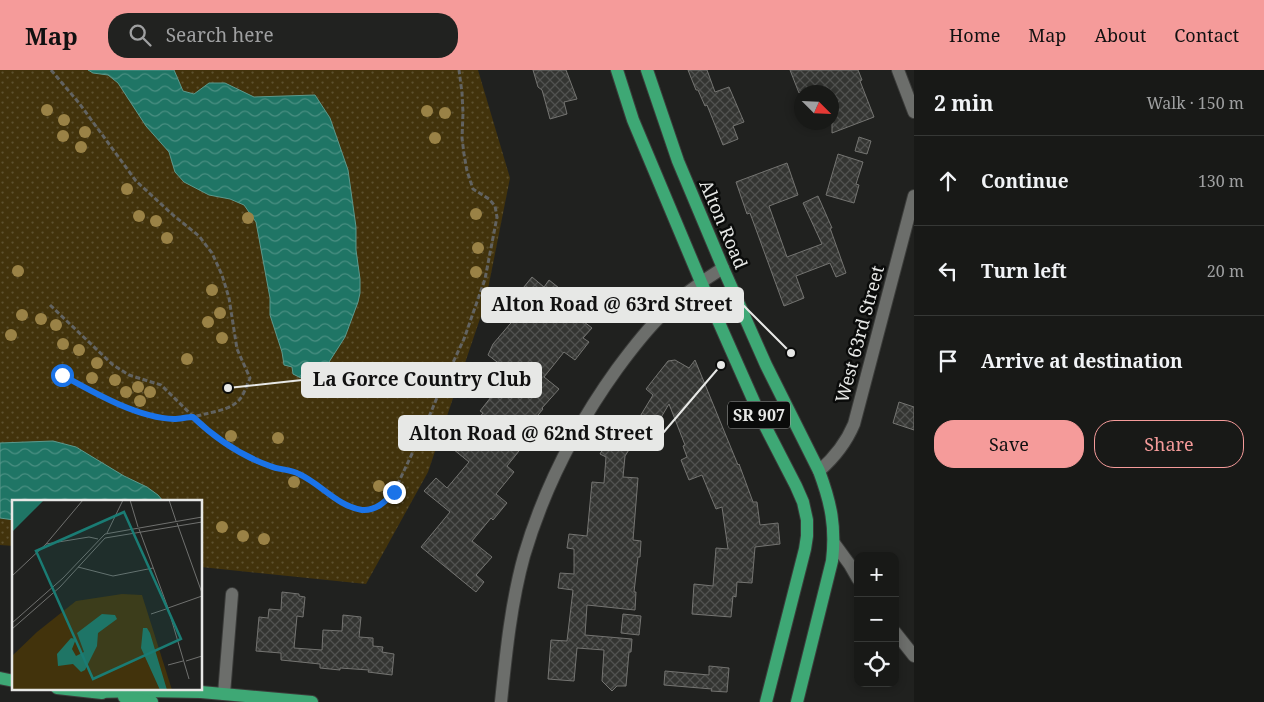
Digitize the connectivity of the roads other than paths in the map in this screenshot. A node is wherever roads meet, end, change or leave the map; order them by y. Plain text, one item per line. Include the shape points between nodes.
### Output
1 (617, 70) edge
2 (647, 70) edge
3 (898, 70) edge
4 (914, 112) edge
5 (914, 196) edge
6 (723, 268) junction
7 (701, 282) junction
8 (819, 471) junction
9 (834, 543) junction
10 (854, 572) edge
11 (232, 594) dead end
12 (899, 637) edge
13 (914, 656) edge
14 (76, 690) edge
15 (94, 692) junction
16 (224, 694) junction
17 (152, 702) edge
18 (312, 702) edge
19 (501, 702) edge
20 (766, 702) edge
21 (797, 702) edge

1 - 7 main road, SR 907 via 633,120
2 - 6 main road, Alton Road / SR 907 via 678,161
3 - 4 street
5 - 8 street, West 63rd Street via 854,424 843,445
6 - 7 street
6 - 8 main road, Alton Road / SR 907 via 766,365
7 - 19 street via 662,314 631,350 587,412 560,462 524,556
7 - 20 main road, SR 907 via 763,422 796,486 807,520 805,549
8 - 9 main road, Alton Road / SR 907 via 826,489
9 - 10 street
9 - 21 main road, SR 907 via 828,581
11 - 16 street
12 - 13 street
14 - 15 main road
15 - 16 main road
15 - 17 main road
16 - 18 main road

